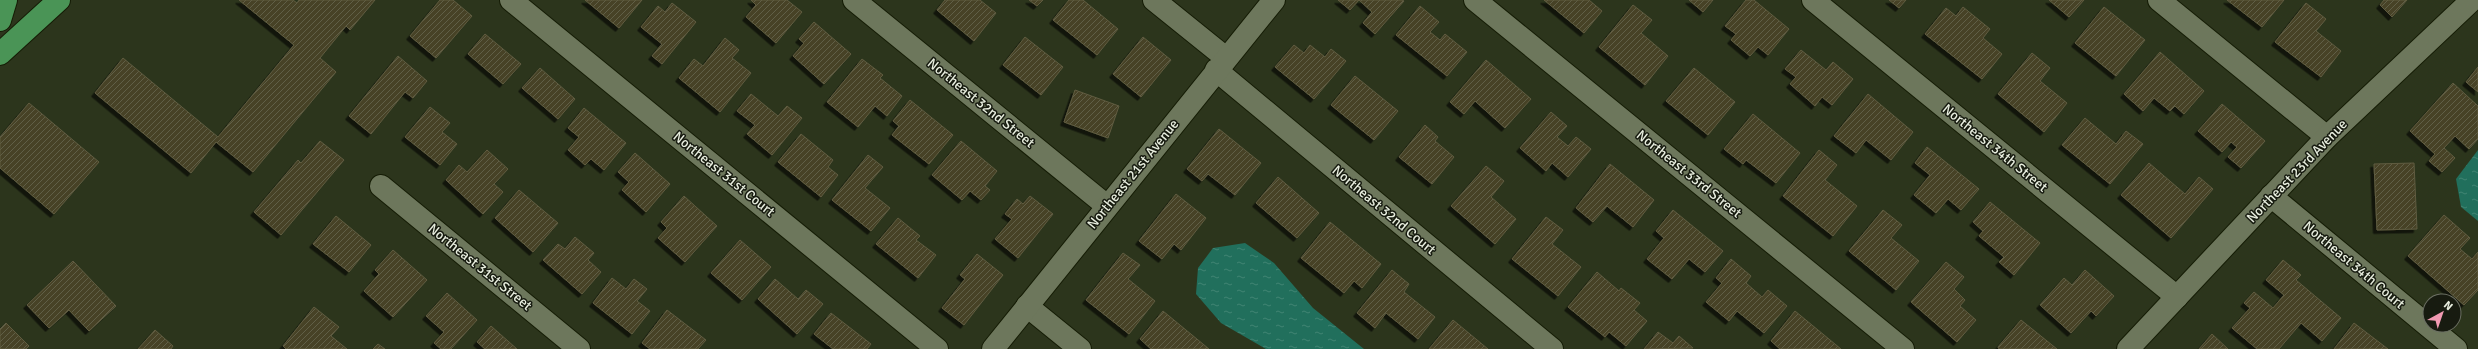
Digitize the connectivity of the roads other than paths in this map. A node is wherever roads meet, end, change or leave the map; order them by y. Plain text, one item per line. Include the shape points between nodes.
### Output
1 (6, 0) edge
2 (512, 0) edge
3 (854, 0) edge
4 (1154, 0) edge
5 (1274, 0) edge
6 (1475, 0) edge
7 (1813, 0) edge
8 (2159, 0) edge
9 (2472, 0) edge
10 (55, 2) edge
11 (0, 20) edge
12 (0, 54) edge
13 (1221, 64) junction
14 (2327, 137) junction
15 (381, 186) dead end
16 (2271, 196) junction
17 (1107, 206) junction
18 (2177, 297) junction
19 (1027, 306) junction
20 (579, 349) edge
21 (937, 349) edge
22 (993, 349) edge
23 (1080, 349) edge
24 (1552, 349) edge
25 (1903, 349) edge
26 (2128, 349) edge
27 (2456, 349) edge

1 - 11 main road
2 - 21 street, Northeast 31st Court
3 - 17 street, Northeast 32nd Street
4 - 13 street, Northeast 32nd Court
5 - 13 street, Northeast 21st Avenue
6 - 25 street, Northeast 33rd Street
7 - 18 street, Northeast 34th Street
8 - 14 street
9 - 14 street, Northeast 23rd Avenue
10 - 12 main road
13 - 17 street, Northeast 21st Avenue
13 - 24 street, Northeast 32nd Court
14 - 16 street, Northeast 23rd Avenue
15 - 20 street, Northeast 31st Street
16 - 18 street, Northeast 23rd Avenue
16 - 27 street, Northeast 34th Court
17 - 19 street, Northeast 21st Avenue
18 - 26 street, Northeast 23rd Avenue
19 - 22 street, Northeast 21st Avenue
19 - 23 street

